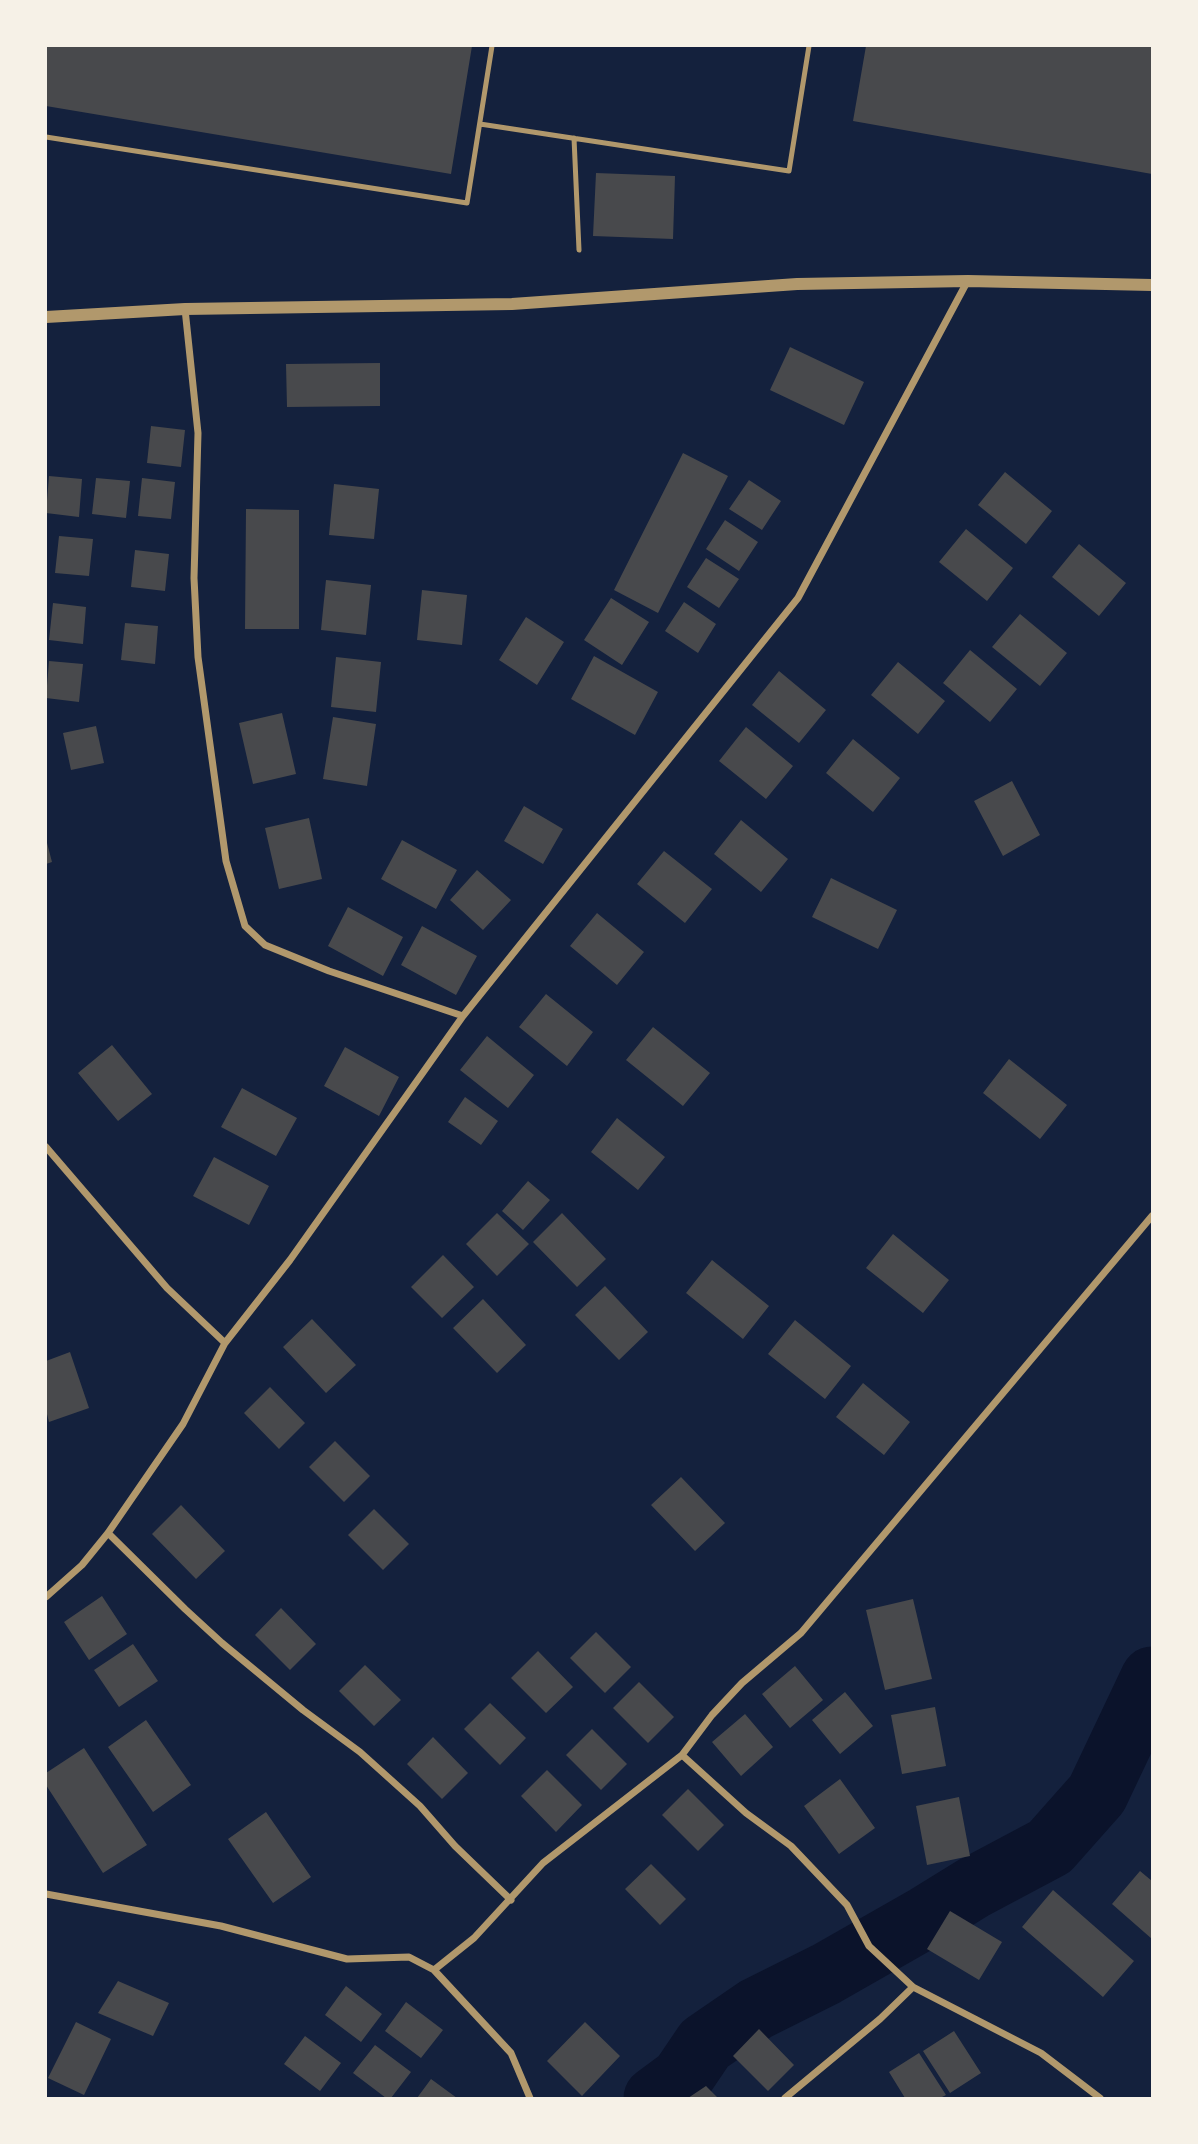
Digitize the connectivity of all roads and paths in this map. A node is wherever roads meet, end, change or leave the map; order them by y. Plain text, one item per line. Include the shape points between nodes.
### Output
1 (492, 46) edge
2 (809, 46) edge
3 (480, 124) junction
4 (46, 137) edge
5 (574, 138) junction
6 (579, 250) dead end
7 (968, 281) junction
8 (1153, 285) edge
9 (185, 309) junction
10 (46, 317) edge
11 (463, 1016) junction
12 (46, 1147) edge
13 (1153, 1216) edge
14 (226, 1343) junction
15 (108, 1533) junction
16 (46, 1597) edge
17 (681, 1755) junction
18 (46, 1894) edge
19 (511, 1900) junction
20 (434, 1969) junction
21 (913, 1987) junction
22 (530, 2098) edge
23 (785, 2098) edge
24 (1100, 2098) edge

1 - 3 lane
2 - 5 lane via 789,171
3 - 4 lane via 467,203
3 - 5 lane
5 - 6 lane
7 - 8 street
7 - 9 street via 797,284 512,304
7 - 11 street via 798,598
9 - 10 street
9 - 11 street via 198,433 194,578 198,657 226,861 245,926 278,950
11 - 14 street
12 - 14 street via 167,1288
13 - 17 street via 801,1633 741,1682
14 - 15 street via 183,1424
15 - 16 street via 82,1565
15 - 19 street via 213,1635 420,1806
17 - 19 street via 543,1863
17 - 21 street via 791,1846 847,1905 869,1946
18 - 20 street via 221,1926 347,1959 409,1957
19 - 20 street via 474,1938
20 - 22 street via 511,2053
21 - 23 street
21 - 24 street via 1041,2053

